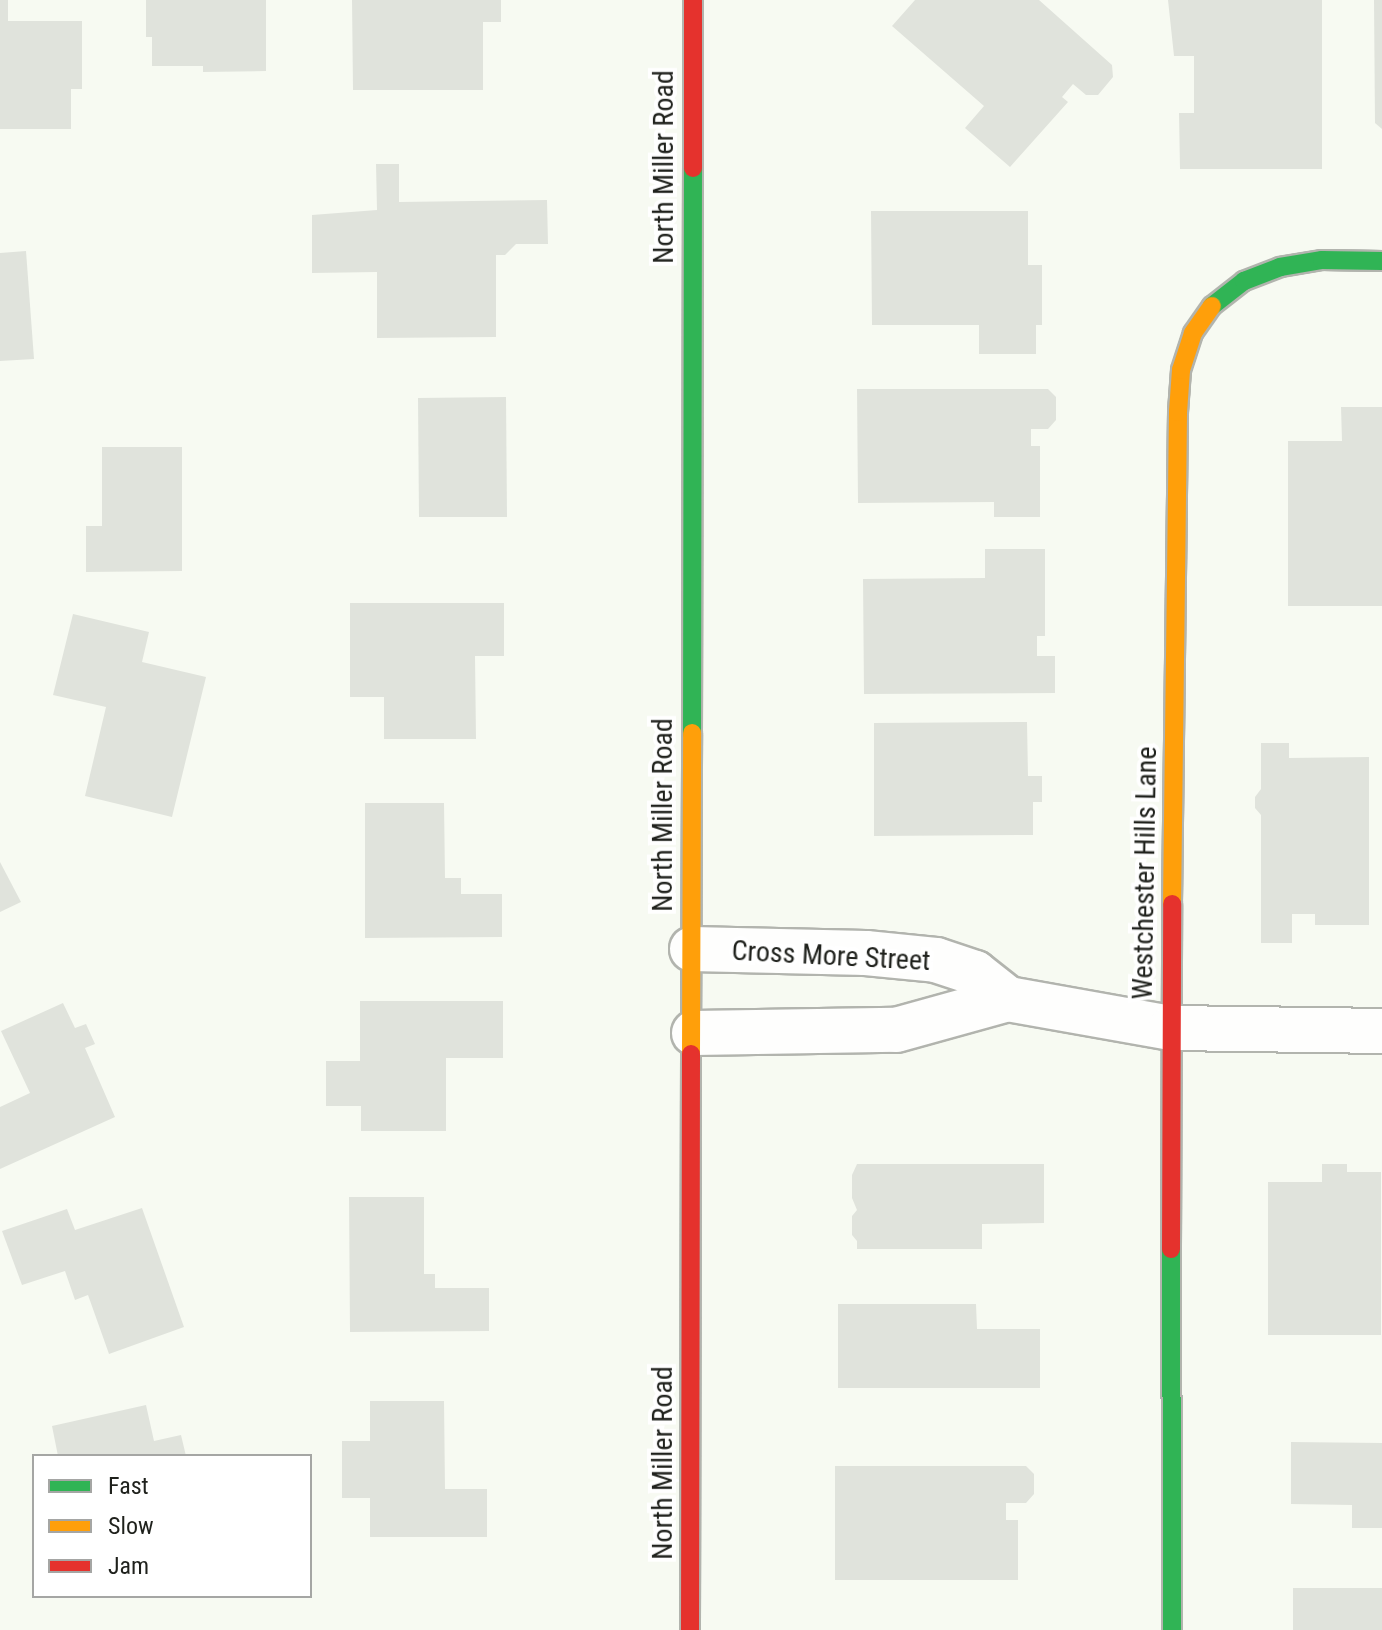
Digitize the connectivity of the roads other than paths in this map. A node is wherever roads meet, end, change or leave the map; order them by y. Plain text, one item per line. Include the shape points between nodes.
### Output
1 (693, 0) edge
2 (1382, 261) edge
3 (692, 949) junction
4 (1008, 999) junction
5 (1171, 1028) junction
6 (1382, 1031) edge
7 (694, 1033) junction
8 (690, 1630) edge
9 (1172, 1630) edge

1 - 3 street, North Miller Road
2 - 5 street, Westchester Hills Lane via 1322,260 1280,267 1244,281 1214,303 1193,333 1181,370
3 - 4 street, Cross More Street via 936,960 975,973
3 - 7 street, North Miller Road
4 - 5 street, Cross More Street
4 - 7 street, Cross More Street via 896,1030
5 - 6 street, Cross More Street
5 - 9 street, Westchester Hills Lane
7 - 8 street, North Miller Road

